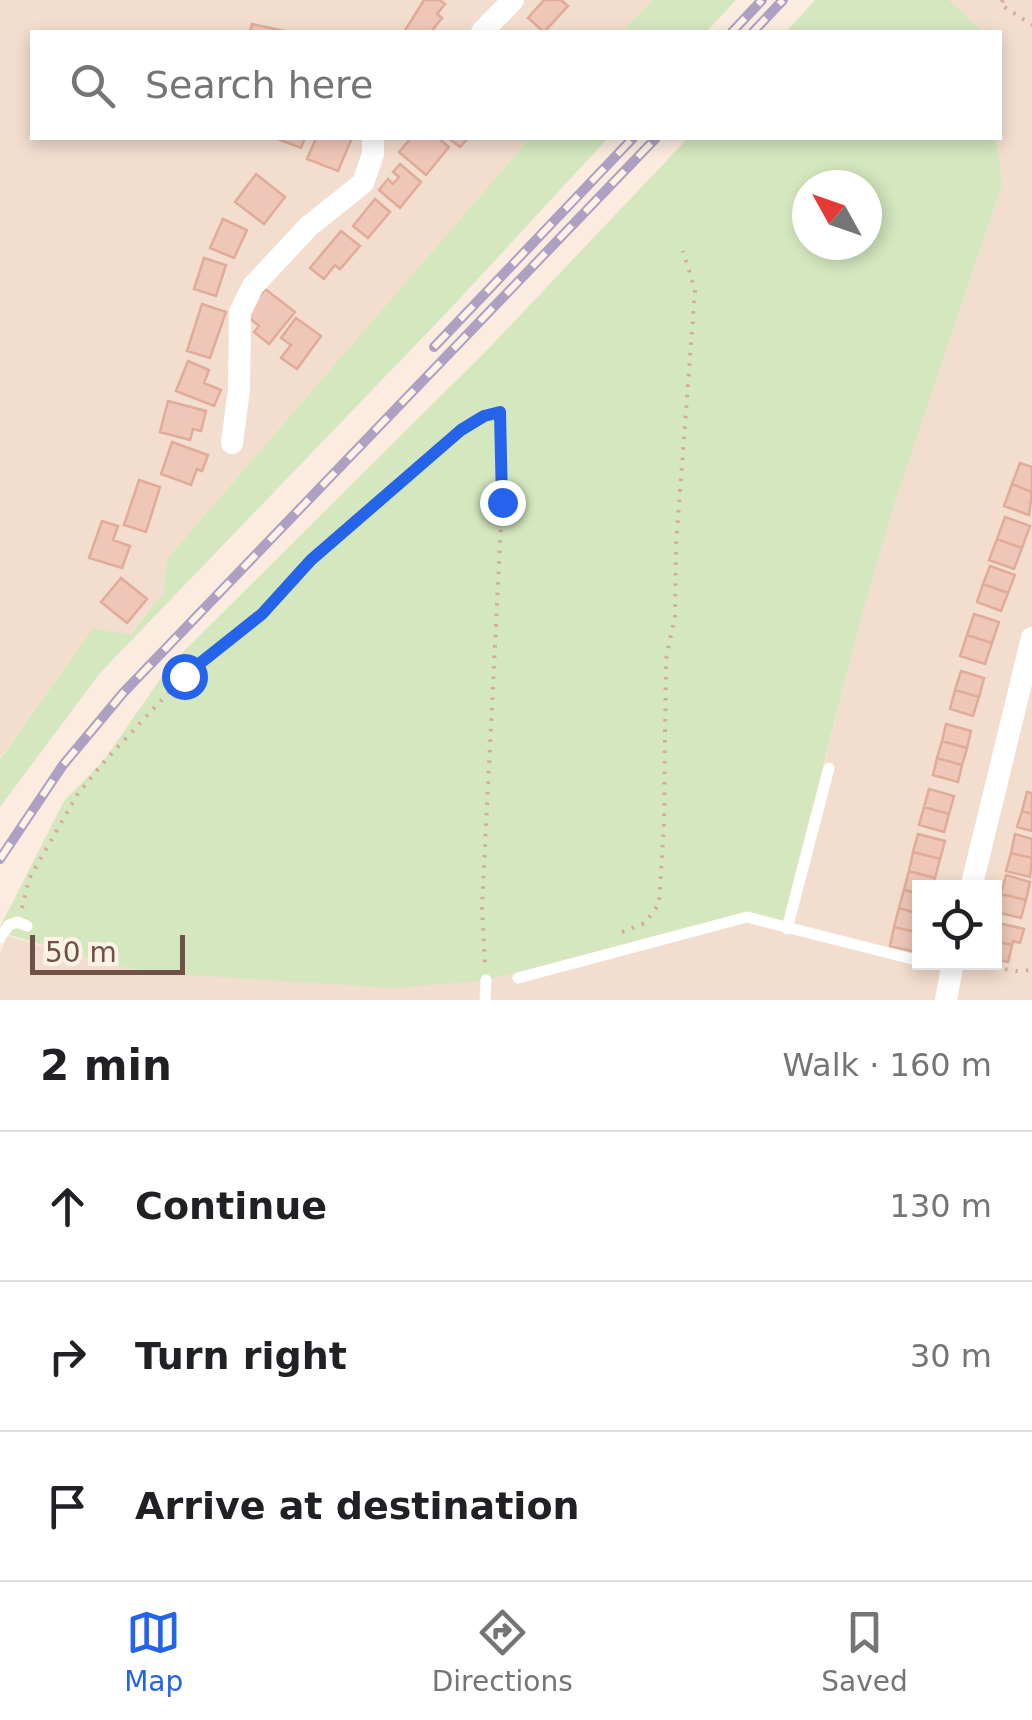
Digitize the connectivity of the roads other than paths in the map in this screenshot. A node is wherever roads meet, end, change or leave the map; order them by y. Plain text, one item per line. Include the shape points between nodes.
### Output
1 (514, 0) edge
2 (484, 30) edge
3 (372, 140) edge
4 (232, 443) dead end
5 (1032, 638) edge
6 (830, 768) dead end
7 (973, 880) edge
8 (22, 924) road end
9 (788, 930) junction
10 (0, 938) edge
11 (912, 960) edge
12 (955, 970) edge
13 (518, 978) dead end
14 (486, 980) road end
15 (485, 1000) edge
16 (946, 1000) edge

1 - 2 street
3 - 4 street via 363,183 308,227 254,286 240,312
5 - 7 street
6 - 9 lane
8 - 10 lane via 9,925
9 - 11 lane
9 - 13 lane via 747,917
12 - 16 street
14 - 15 lane

